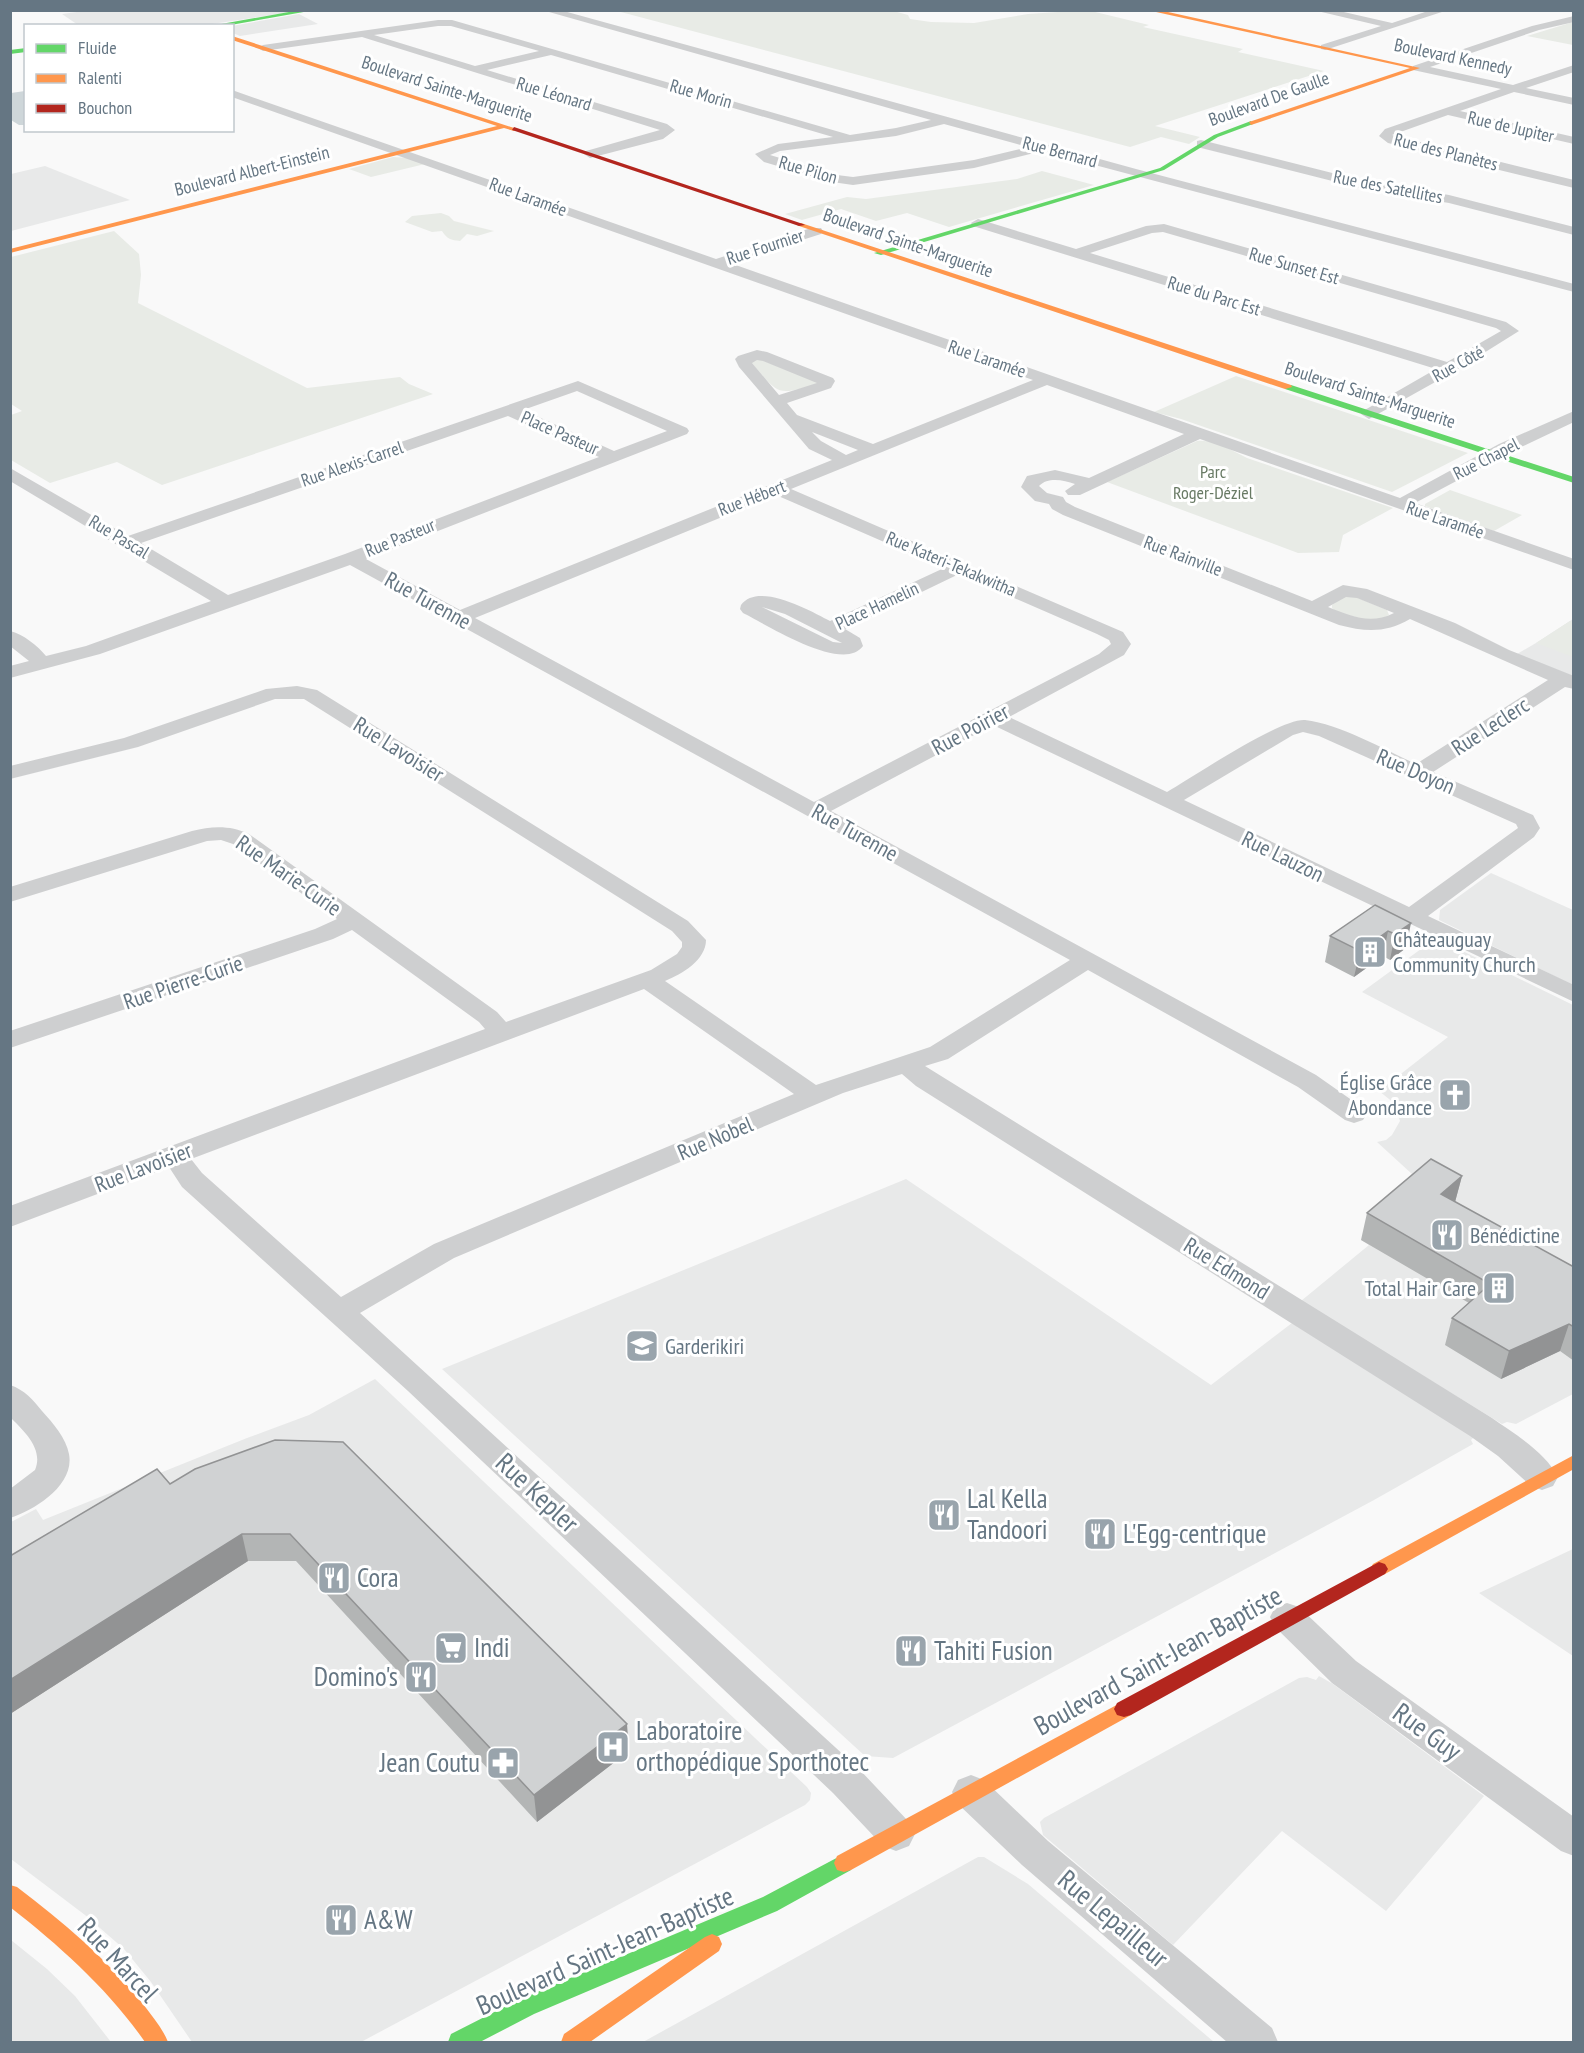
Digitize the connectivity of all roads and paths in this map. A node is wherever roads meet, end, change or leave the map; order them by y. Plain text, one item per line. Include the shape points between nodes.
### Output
1 (314, 10) edge
2 (547, 10) edge
3 (1149, 10) edge
4 (1165, 10) edge
5 (1318, 10) edge
6 (1443, 10) edge
7 (1574, 19) edge
8 (225, 24) edge
9 (1393, 26) junction
10 (360, 34) junction
11 (234, 39) edge
12 (1325, 47) junction
13 (263, 48) junction
14 (553, 51) junction
15 (1417, 68) junction
16 (1574, 68) edge
17 (475, 69) junction
18 (1515, 89) junction
19 (234, 94) edge
20 (1574, 102) edge
21 (1448, 112) junction
22 (945, 120) junction
23 (503, 126) junction
24 (849, 138) junction
25 (1574, 141) edge
26 (1201, 144) junction
27 (1042, 147) junction
28 (400, 152) junction
29 (590, 154) junction
30 (1144, 175) junction
31 (1574, 184) edge
32 (978, 223) junction
33 (816, 231) junction
34 (1574, 231) edge
35 (10, 251) edge
36 (878, 253) junction
37 (1076, 253) junction
38 (714, 264) junction
39 (1574, 288) edge
40 (1511, 330) joint
41 (1450, 368) junction
42 (1046, 380) junction
43 (578, 386) joint
44 (776, 400) junction
45 (509, 410) junction
46 (1370, 414) junction
47 (1574, 416) edge
48 (792, 418) junction
49 (1199, 433) junction
50 (873, 450) junction
51 (1493, 454) junction
52 (612, 456) junction
53 (846, 461) junction
54 (10, 473) edge
55 (1574, 480) edge
56 (1090, 484) junction
57 (777, 489) junction
58 (1057, 501) junction
59 (1401, 504) junction
60 (127, 542) junction
61 (351, 558) junction
62 (1574, 565) edge
63 (958, 568) junction
64 (226, 602) junction
65 (1314, 607) junction
66 (1409, 612) junction
67 (459, 616) junction
68 (829, 629) dead end
69 (10, 637) edge
70 (1120, 644) joint
71 (42, 665) junction
72 (10, 672) edge
73 (1568, 681) edge
74 (992, 717) junction
75 (10, 772) edge
76 (1418, 772) junction
77 (1168, 801) junction
78 (815, 810) junction
79 (10, 895) edge
80 (1411, 917) junction
81 (354, 920) junction
82 (1087, 960) junction
83 (647, 979) junction
84 (1574, 995) edge
85 (501, 1032) junction
86 (10, 1040) edge
87 (907, 1065) junction
88 (815, 1096) junction
89 (1354, 1114) dead end
90 (174, 1155) junction
91 (10, 1217) edge
92 (339, 1312) junction
93 (10, 1397) edge
94 (1573, 1461) edge
95 (1542, 1477) junction
96 (10, 1505) edge
97 (1287, 1617) junction
98 (970, 1792) junction
99 (896, 1834) junction
100 (1574, 1839) edge
101 (10, 1894) edge
102 (770, 1904) junction
103 (157, 2043) edge
104 (459, 2043) edge
105 (572, 2043) edge
106 (1258, 2043) edge

1 - 8 main road
2 - 22 street, Rue Bernard
3 - 12 main road, Boulevard Kennedy
4 - 12 main road, Boulevard Kennedy
5 - 9 street
6 - 9 street
7 - 15 street, Boulevard De Gaulle
9 - 12 street
10 - 13 street, Rue Morin
10 - 14 street, Rue Morin via 452,23
10 - 17 street, Rue Léonard
11 - 13 main road, Boulevard Sainte-Marguerite
12 - 15 main road, Boulevard Kennedy
13 - 23 main road, Boulevard Sainte-Marguerite
14 - 17 street, Rue Morin
14 - 24 street, Rue Morin
15 - 18 street, Boulevard Kennedy
15 - 26 main road, Boulevard De Gaulle via 1302,105
16 - 18 street, Rue des Planètes
17 - 29 street, Rue Léonard via 669,130
18 - 20 street, Boulevard Kennedy
18 - 21 street, Rue des Planètes
19 - 28 street, Rue Laramée
21 - 25 street, Rue de Jupiter
21 - 31 street, Rue des Planètes via 1385,136
22 - 24 street, Rue Pilon
22 - 27 street, Rue Bernard
23 - 28 main road, Boulevard Albert-Einstein
23 - 29 main road, Boulevard Sainte-Marguerite
24 - 27 street, Rue Pilon via 761,154 848,181 967,165
26 - 30 main road, Boulevard De Gaulle via 1171,166
26 - 34 street, Rue des Satellites
27 - 30 street, Rue Bernard
28 - 35 main road, Boulevard Albert-Einstein
28 - 38 street, Rue Laramée
29 - 33 main road, Boulevard Sainte-Marguerite
30 - 32 main road, Boulevard De Gaulle
30 - 39 street, Rue Bernard
32 - 36 main road, Boulevard De Gaulle
32 - 37 street, Rue du Parc Est
33 - 36 main road, Boulevard Sainte-Marguerite
33 - 38 street, Rue Fournier
36 - 46 main road, Boulevard Sainte-Marguerite
37 - 40 street, Rue Sunset Est via 1164,228
37 - 41 street, Rue du Parc Est
38 - 42 street, Rue Laramée
40 - 41 street, Rue Côté via 1508,336
41 - 46 street, Rue Côté
42 - 49 street, Rue Laramée
42 - 50 street, Rue Hébert
43 - 45 street, Rue Alexis-Carrel
43 - 52 street, Rue Pasteur via 681,431
44 - 44 street via 796,396 827,381 766,357 743,359
44 - 48 street
45 - 52 street, Place Pasteur
45 - 60 street, Rue Alexis-Carrel
46 - 51 main road, Boulevard Sainte-Marguerite
47 - 51 street, Rue Chapel
48 - 50 street
48 - 53 street via 819,448
49 - 56 street
49 - 59 street, Rue Laramée
50 - 53 street, Rue Hébert
51 - 55 main road, Boulevard Sainte-Marguerite
51 - 59 street, Rue Chapel
52 - 61 street, Rue Pasteur
53 - 57 street, Rue Hébert
54 - 60 street, Rue Pascal
56 - 58 street
56 - 58 street, Rue Rainville via 1055,475 1039,477 1031,483 1036,494
57 - 63 street, Rue Kateri-Tekakwitha
57 - 67 street, Rue Hébert
58 - 65 street, Rue Rainville via 1069,512
59 - 62 street, Rue Laramée
60 - 64 street, Rue Pascal
61 - 64 street, Rue Pasteur
61 - 67 street, Rue Turenne
63 - 68 street, Place Hamelin
63 - 70 street, Rue Kateri-Tekakwitha via 1104,630 1116,636
64 - 71 street, Rue Pasteur
65 - 66 street, Rue Rainville via 1346,621 1372,626 1386,624
65 - 66 street via 1348,591
66 - 73 street
67 - 78 street, Rue Turenne
69 - 71 street via 34,654
70 - 74 street, Rue Poirier via 1106,658
71 - 72 street, Rue Pasteur
73 - 76 street, Rue Leclerc
74 - 77 street, Rue Lauzon
74 - 78 street, Rue Poirier
75 - 83 street, Rue Lavoisier via 131,743 266,695 310,694 687,931 694,940 686,959
76 - 77 street, Rue Doyon via 1303,726 1286,731
76 - 80 street, Rue Doyon via 1517,815 1529,828
77 - 80 street, Rue Lauzon
78 - 82 street, Rue Turenne
79 - 81 street, Rue Marie-Curie via 200,836 223,833 242,839
80 - 84 street, Rue Lauzon
81 - 85 street, Rue Marie-Curie via 488,1017
81 - 86 street, Rue Pierre-Curie via 324,934
82 - 87 street, Rue Nobel via 939,1053
82 - 89 street, Rue Turenne via 1307,1081
83 - 85 street, Rue Lavoisier
83 - 88 street
85 - 90 street, Rue Lavoisier
87 - 88 street, Rue Nobel
87 - 95 street, Rue Edmond via 925,1080 1481,1427
88 - 92 street, Rue Nobel via 444,1251
90 - 91 street, Rue Lavoisier
90 - 92 street, Rue Kepler via 192,1180
92 - 99 street, Rue Kepler via 770,1710
93 - 96 street via 42,1431 55,1452 55,1465 38,1489
94 - 95 main road, Boulevard Saint-Jean-Baptiste
95 - 97 main road, Boulevard Saint-Jean-Baptiste
97 - 98 main road, Boulevard Saint-Jean-Baptiste
97 - 100 street, Rue Guy via 1344,1672
98 - 99 main road, Boulevard Saint-Jean-Baptiste
98 - 106 street, Rue Lepailleur via 1035,1853
99 - 102 main road, Boulevard Saint-Jean-Baptiste
101 - 103 main road, Rue Marcel via 93,1960 131,2004
102 - 104 main road, Boulevard Saint-Jean-Baptiste via 526,2007
102 - 105 main road, Boulevard Saint-Jean-Baptiste

